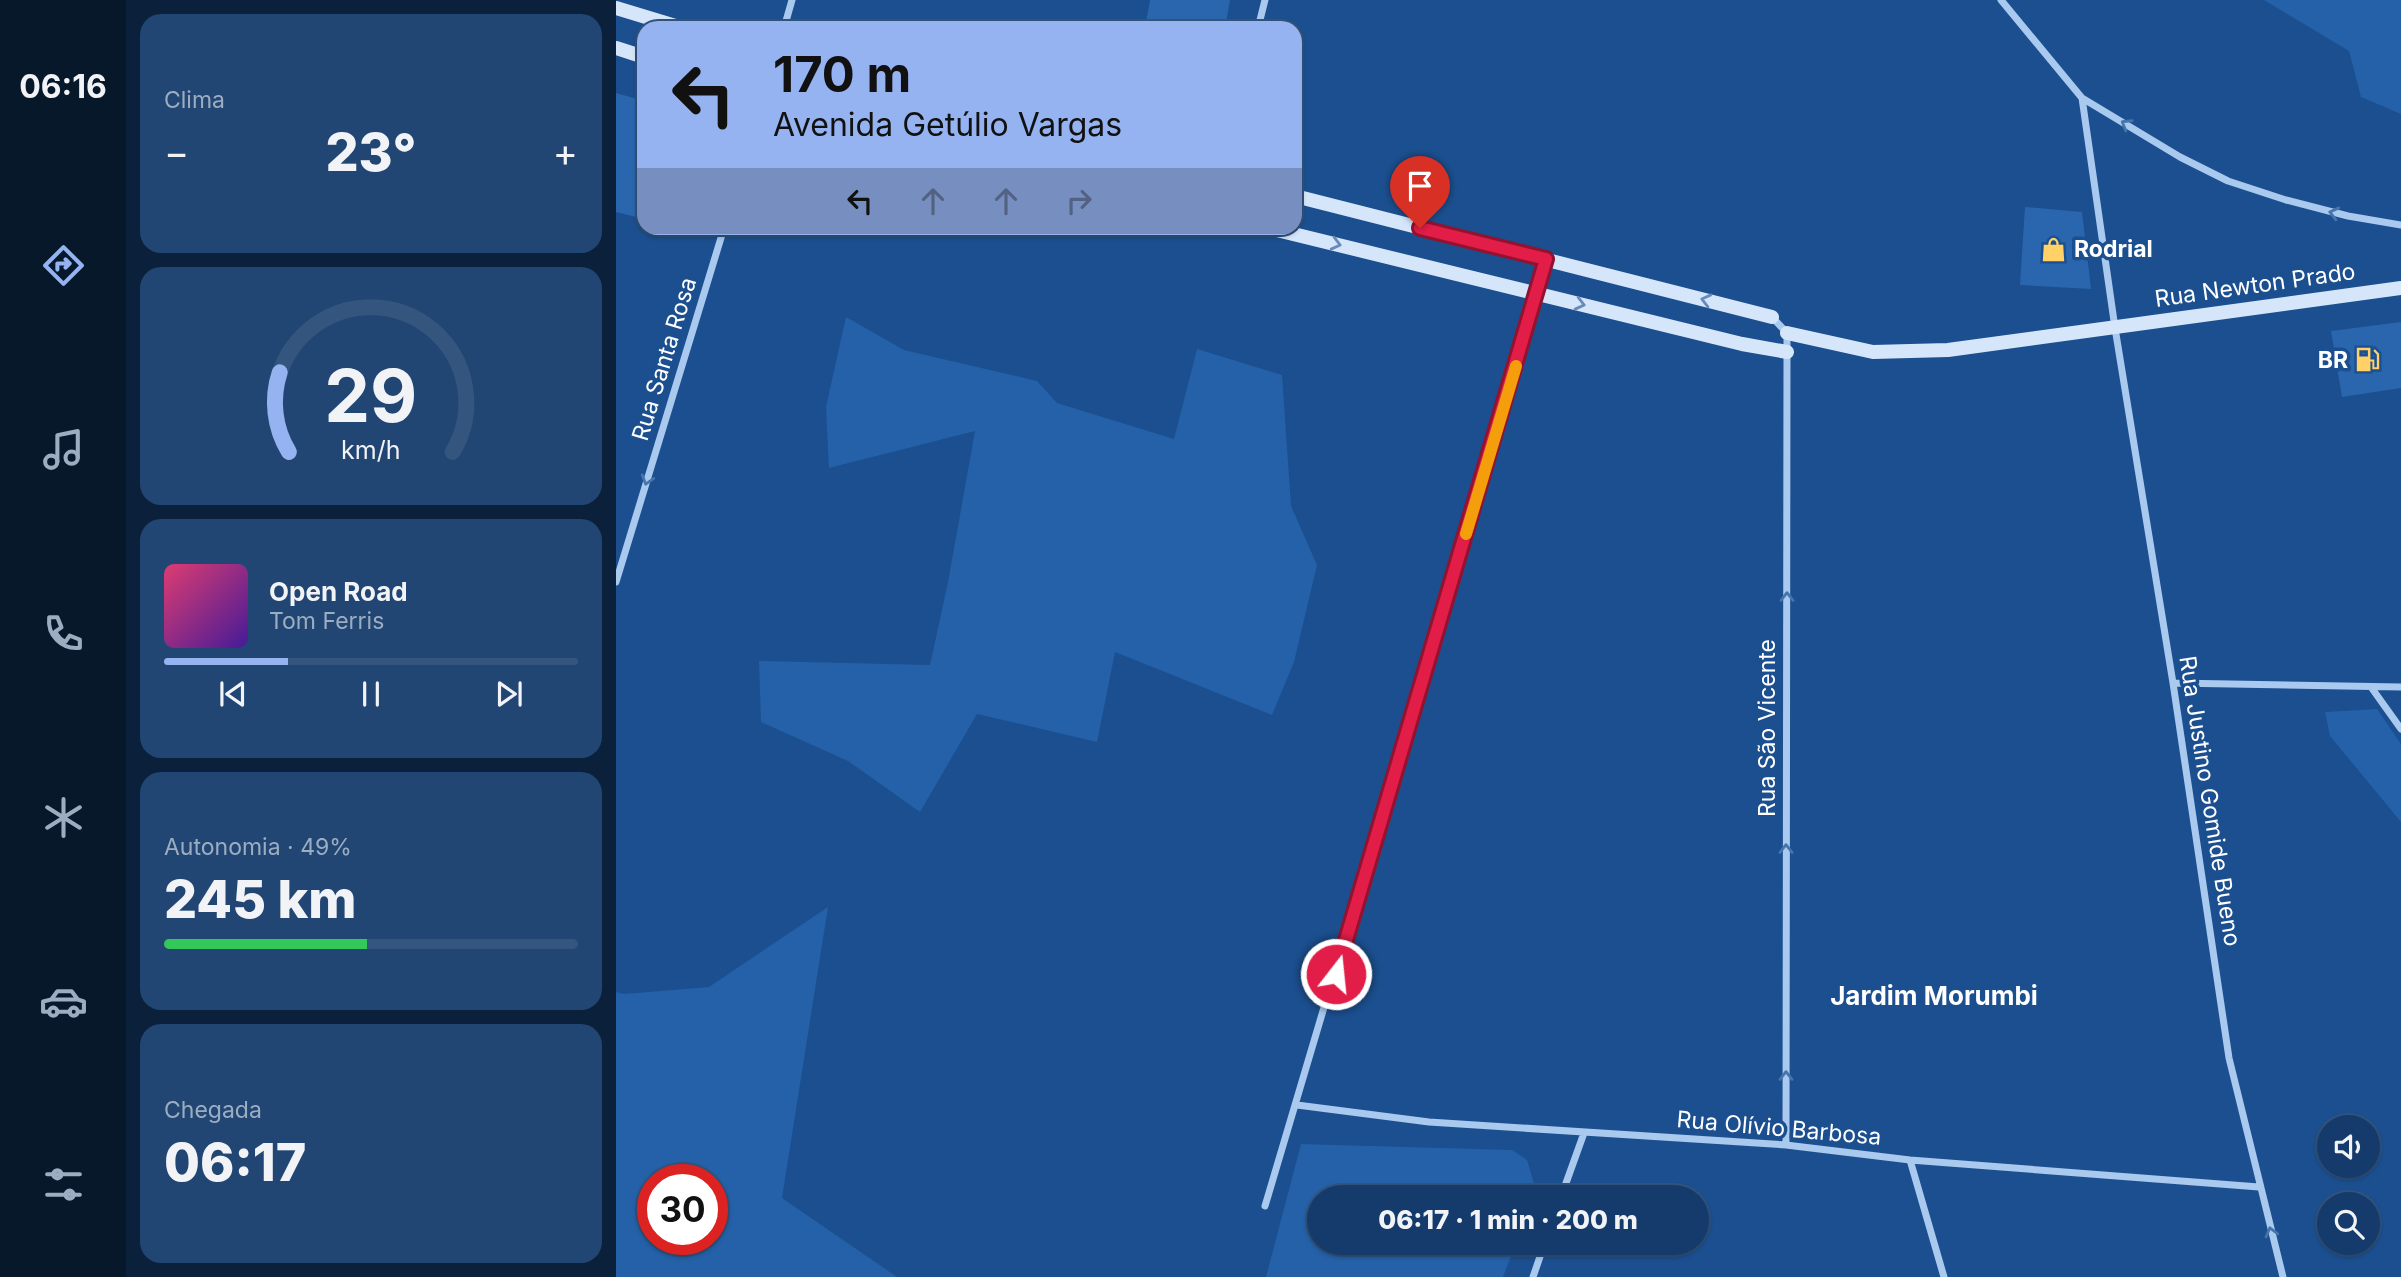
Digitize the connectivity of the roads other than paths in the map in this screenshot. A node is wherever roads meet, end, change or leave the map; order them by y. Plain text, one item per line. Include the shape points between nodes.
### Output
1 (792, 0) edge
2 (1265, 0) edge
3 (2001, 0) edge
4 (616, 8) edge
5 (659, 21) edge
6 (786, 21) edge
7 (1260, 21) edge
8 (616, 48) edge
9 (637, 55) edge
10 (2082, 98) junction
11 (1302, 199) edge
12 (2401, 225) edge
13 (722, 235) edge
14 (1298, 235) edge
15 (1546, 259) junction
16 (2401, 275) edge
17 (2401, 288) edge
18 (2378, 291) junction
19 (1538, 294) junction
20 (1772, 317) joint
21 (2115, 328) junction
22 (1787, 333) junction
23 (1787, 352) junction
24 (616, 582) edge
25 (2173, 683) junction
26 (2371, 687) junction
27 (2401, 687) edge
28 (2401, 729) edge
29 (1297, 1105) junction
30 (1584, 1133) junction
31 (1786, 1145) junction
32 (1910, 1160) junction
33 (1565, 1185) edge
34 (2259, 1187) junction
35 (1265, 1206) dead end
36 (1541, 1255) edge
37 (1533, 1277) edge
38 (1944, 1277) edge
39 (2283, 1277) edge

1 - 6 street
2 - 7 street
3 - 10 street
4 - 5 street
8 - 9 street
12 -> 10 street via 2323,210 2228,181
10 - 21 street, Rua Justino Gomide Bueno
11 - 15 street
13 -> 24 street, Rua Santa Rosa
14 -> 19 street
15 - 19 street
20 -> 15 street
16 - 18 street
17 - 18 street, Rua Newton Prado
18 - 21 street, Rua Newton Prado
19 -> 23 street
19 - 29 street
20 - 22 street
21 - 22 street, Rua Newton Prado via 1948,350 1873,352
21 - 25 street, Rua Justino Gomide Bueno
22 - 23 street, Rua São Vicente
31 -> 23 street, Rua São Vicente
25 - 26 street
25 - 34 street, Rua Justino Gomide Bueno via 2229,1058
26 - 27 street
26 - 28 street
29 - 30 street, Rua Olívio Barbosa via 1429,1122
29 - 35 street
30 - 31 street, Rua Olívio Barbosa
30 - 33 street
31 - 32 street, Rua Olívio Barbosa
32 - 34 street, Rua Olívio Barbosa
32 - 38 street
39 -> 34 street, Rua Justino Gomide Bueno
36 - 37 street

